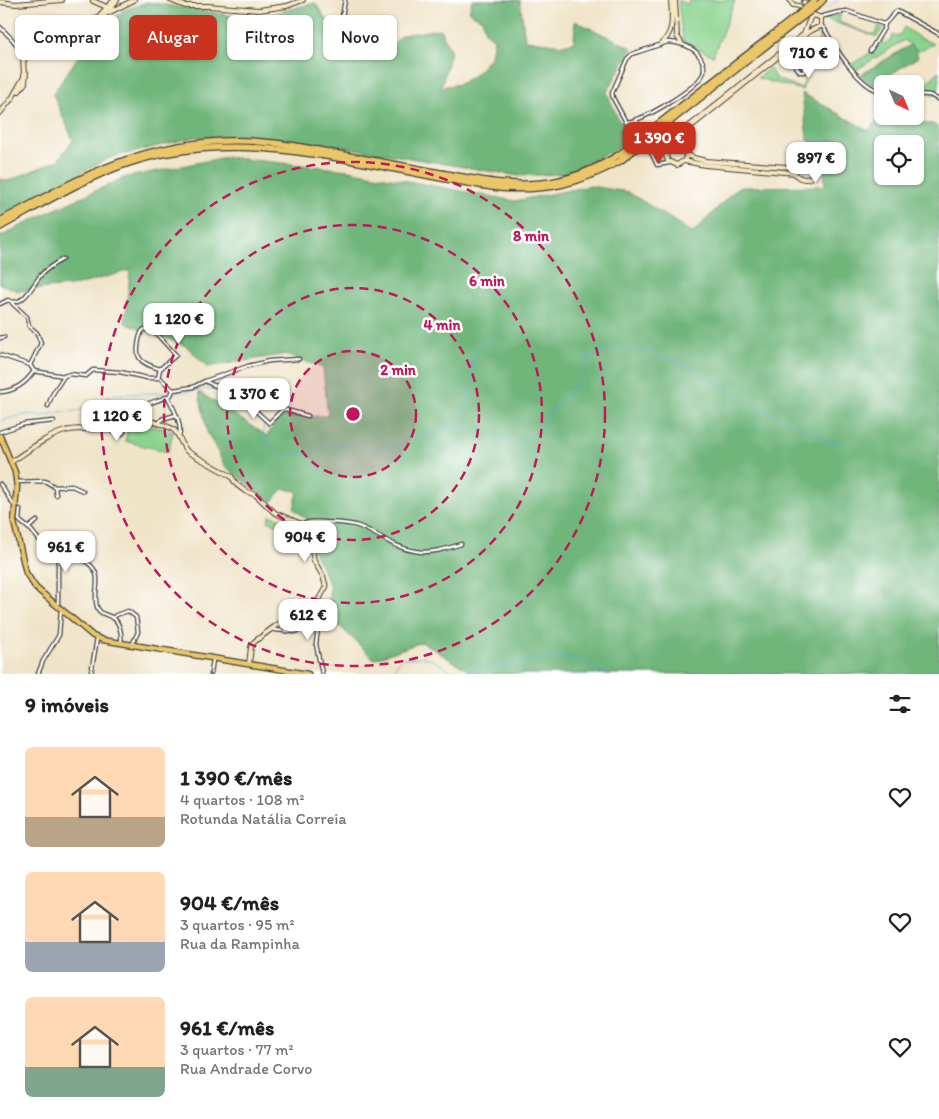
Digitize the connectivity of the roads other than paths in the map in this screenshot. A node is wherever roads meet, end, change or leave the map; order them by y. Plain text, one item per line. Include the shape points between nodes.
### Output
1 (62, 0) edge
2 (134, 0) edge
3 (170, 0) edge
4 (303, 0) edge
5 (344, 0) edge
6 (671, 0) edge
7 (675, 0) edge
8 (790, 0) edge
9 (824, 0) edge
10 (90, 1) edge
11 (804, 1) edge
12 (0, 2) edge
13 (14, 2) edge
14 (815, 3) edge
15 (116, 4) edge
16 (101, 6) junction
17 (799, 6) junction
18 (103, 15) junction
19 (342, 15) edge
20 (800, 17) junction
21 (820, 17) junction
22 (811, 19) junction
23 (885, 24) junction
24 (821, 26) junction
25 (0, 27) edge
26 (814, 29) junction
27 (669, 34) junction
28 (939, 34) edge
29 (677, 36) junction
30 (15, 42) edge
31 (660, 44) junction
32 (682, 44) junction
33 (786, 49) junction
34 (870, 51) dead end
35 (25, 60) edge
36 (874, 89) edge
37 (924, 95) edge
38 (939, 100) edge
39 (0, 113) edge
40 (636, 119) junction
41 (642, 134) dead end
42 (647, 144) dead end
43 (675, 144) junction
44 (684, 148) junction
45 (686, 154) junction
46 (684, 161) junction
47 (670, 163) junction
48 (793, 164) junction
49 (795, 173) junction
50 (0, 222) edge
51 (0, 227) edge
52 (63, 260) dead end
53 (11, 302) junction
54 (0, 304) edge
55 (4, 337) dead end
56 (0, 338) edge
57 (0, 355) edge
58 (298, 358) dead end
59 (30, 365) junction
60 (160, 370) junction
61 (34, 371) junction
62 (64, 376) junction
63 (158, 378) junction
64 (205, 381) junction
65 (173, 390) junction
66 (0, 392) edge
67 (168, 397) junction
68 (48, 406) dead end
69 (176, 415) junction
70 (308, 416) dead end
71 (131, 419) junction
72 (54, 421) dead end
73 (158, 424) junction
74 (101, 428) junction
75 (0, 432) edge
76 (124, 432) dead end
77 (0, 436) edge
78 (179, 436) junction
79 (11, 462) junction
80 (17, 482) junction
81 (0, 484) edge
82 (54, 487) junction
83 (84, 491) dead end
84 (56, 495) dead end
85 (17, 508) junction
86 (37, 521) dead end
87 (301, 526) junction
88 (28, 528) junction
89 (461, 544) dead end
90 (59, 560) junction
91 (318, 601) junction
92 (60, 608) junction
93 (113, 618) junction
94 (318, 627) junction
95 (272, 629) junction
96 (97, 638) junction
97 (121, 643) junction
98 (132, 645) junction
99 (213, 658) junction
100 (249, 664) junction
101 (294, 673) edge
102 (38, 674) edge
103 (91, 674) edge
104 (211, 674) edge
105 (308, 674) edge
106 (322, 674) edge

1 - 13 street
2 - 15 street
3 - 4 street via 185,6 259,10
5 - 19 street
6 - 27 street
7 - 29 street
8 - 17 street
9 - 14 highway
10 - 15 street
10 - 16 street
11 - 17 street
11 - 22 street
12 - 13 street
14 - 20 highway, bridge
15 - 16 street
15 - 18 street
15 - 18 street
16 - 18 street
17 - 22 street
20 - 50 highway via 620,154 590,170 558,181 527,184 494,182 286,145 227,141 193,143 144,153 108,165
20 - 51 highway via 620,160 590,176 560,185 500,188 284,149 200,147 146,157 108,170
21 - 22 street
21 - 23 street via 843,11
21 - 24 street
22 - 26 street
22 - 33 street via 804,34
23 - 28 street via 897,11
23 - 34 street
24 - 26 street
24 - 36 street via 837,51
25 - 30 street
26 - 33 street
27 - 29 street via 672,38
27 - 31 street
29 - 32 street
31 - 32 street
31 - 40 street via 632,54 614,86 613,98 623,119 626,122
32 - 40 street via 698,54 703,73 666,106
33 - 33 street via 800,72 803,72 805,69
33 - 43 street via 692,123
33 - 44 street via 689,128 683,139
35 - 39 street via 24,82
37 - 38 street
40 - 41 street
42 - 47 street via 657,165
43 - 44 street
43 - 47 street via 666,152
44 - 45 street
45 - 46 street
45 - 48 street via 706,161 787,167
46 - 47 street via 677,165
46 - 49 street
48 - 49 street
48 - 49 street via 796,158 805,155 812,157 816,164 816,171 809,178 800,178
52 - 53 street via 48,268 27,295
53 - 54 street via 8,300
53 - 59 street via 27,316 29,326 41,343
55 - 56 street
57 - 59 street
58 - 64 street via 248,366
59 - 61 street
60 - 60 street via 176,357 175,353 148,328 142,333 138,356
60 - 63 street
61 - 62 street
61 - 66 street via 18,387
62 - 63 street via 86,376 96,370
62 - 68 street
63 - 65 street
64 - 65 street via 194,388
64 - 70 street via 233,390 269,423 283,409
65 - 67 street
67 - 69 street
67 - 71 street via 141,407
69 - 73 street via 162,419
69 - 78 street
71 - 73 street
71 - 74 street
72 - 75 street via 24,424
73 - 78 street via 173,429
74 - 76 street
74 - 79 street via 63,432
77 - 79 main road
78 - 87 street via 188,452 231,476 237,485 256,495 271,510
79 - 80 main road
80 - 82 street via 45,481
80 - 85 main road
81 - 85 street
82 - 83 street via 72,486
82 - 84 street
85 - 88 street via 19,520
85 - 92 main road via 14,522 30,582
86 - 88 street
87 - 89 street via 307,521 351,524 413,551 442,550
87 - 91 street via 326,582
88 - 90 street
90 - 92 street
90 - 93 street via 72,556 94,568 98,609
91 - 94 street via 321,604
91 - 95 street
92 - 96 main road
92 - 102 street via 59,635
93 - 97 street via 120,630
93 - 98 street via 126,612 132,612 136,617 138,632
94 - 95 street via 308,626 295,632
94 - 106 street via 316,644
95 - 100 street via 254,642
96 - 97 main road
96 - 103 street
97 - 98 main road
98 - 99 main road
99 - 100 main road
99 - 104 street
100 - 101 main road
101 - 105 main road

